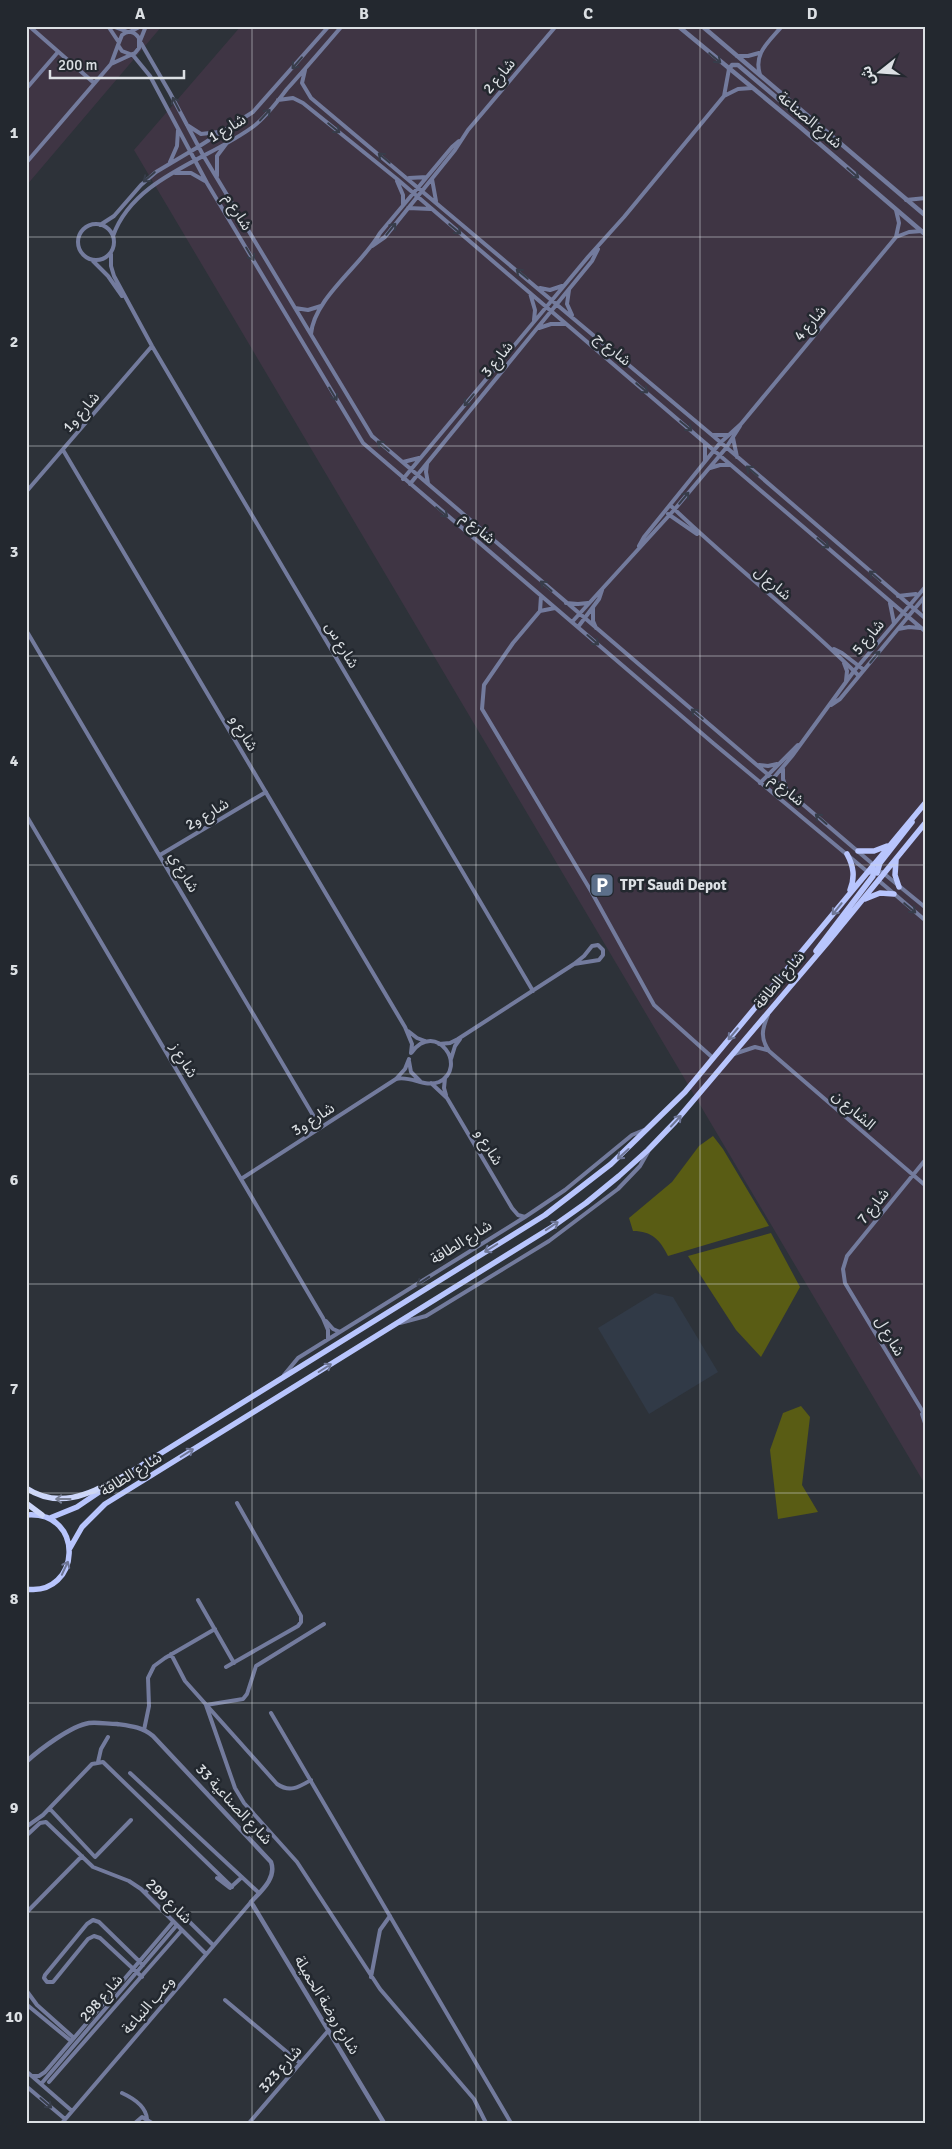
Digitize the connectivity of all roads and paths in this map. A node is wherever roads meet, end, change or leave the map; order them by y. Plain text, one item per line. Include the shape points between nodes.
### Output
1 (29, 26) edge
2 (110, 26) edge
3 (140, 26) edge
4 (146, 26) edge
5 (329, 26) edge
6 (342, 26) edge
7 (556, 26) edge
8 (678, 26) edge
9 (702, 26) edge
10 (782, 26) edge
11 (129, 32) junction
12 (140, 42) junction
13 (118, 43) junction
14 (58, 52) junction
15 (759, 53) junction
16 (131, 54) junction
17 (737, 56) junction
18 (111, 64) junction
19 (728, 69) junction
20 (304, 70) junction
21 (760, 75) junction
22 (94, 83) junction
23 (752, 88) junction
24 (26, 89) edge
25 (724, 96) junction
26 (278, 100) junction
27 (810, 118) junction
28 (185, 123) junction
29 (177, 126) junction
30 (226, 130) junction
31 (460, 140) junction
32 (229, 141) junction
33 (198, 147) junction
34 (191, 152) junction
35 (203, 155) junction
36 (195, 160) junction
37 (26, 163) edge
38 (168, 164) junction
39 (172, 174) junction
40 (427, 177) junction
41 (408, 178) junction
42 (396, 179) junction
43 (432, 179) junction
44 (207, 183) junction
45 (220, 183) junction
46 (418, 187) junction
47 (422, 190) junction
48 (413, 194) junction
49 (418, 197) junction
50 (926, 198) edge
51 (906, 200) junction
52 (437, 203) junction
53 (403, 205) junction
54 (408, 208) junction
55 (432, 210) junction
56 (896, 210) junction
57 (926, 216) edge
58 (100, 225) junction
59 (924, 233) edge
60 (113, 236) junction
61 (896, 237) junction
62 (372, 246) junction
63 (599, 247) junction
64 (111, 254) junction
65 (93, 260) junction
66 (564, 286) junction
67 (537, 287) junction
68 (570, 288) junction
69 (530, 293) junction
70 (552, 300) junction
71 (557, 304) junction
72 (321, 306) junction
73 (547, 307) junction
74 (295, 308) junction
75 (132, 310) junction
76 (552, 311) junction
77 (574, 319) junction
78 (533, 323) junction
79 (566, 324) junction
80 (536, 329) junction
81 (311, 334) junction
82 (152, 346) junction
83 (322, 353) junction
84 (313, 359) junction
85 (741, 424) junction
86 (712, 435) junction
87 (728, 435) junction
88 (734, 437) junction
89 (704, 441) junction
90 (720, 443) junction
91 (726, 448) junction
92 (63, 450) junction
93 (714, 451) junction
94 (720, 455) junction
95 (421, 457) junction
96 (738, 459) junction
97 (428, 460) junction
98 (403, 462) junction
99 (704, 464) junction
100 (731, 465) junction
101 (708, 469) junction
102 (412, 470) junction
103 (417, 474) junction
104 (403, 479) junction
105 (428, 483) junction
106 (410, 484) junction
107 (26, 492) edge
108 (670, 505) junction
109 (674, 510) junction
110 (665, 511) junction
111 (670, 515) junction
112 (809, 518) junction
113 (803, 525) junction
114 (699, 535) junction
115 (639, 546) junction
116 (856, 560) junction
117 (850, 567) junction
118 (926, 586) edge
119 (602, 590) junction
120 (918, 594) junction
121 (541, 596) junction
122 (898, 596) junction
123 (925, 597) edge
124 (889, 601) junction
125 (565, 602) junction
126 (588, 603) junction
127 (594, 606) junction
128 (909, 606) junction
129 (555, 608) junction
130 (914, 610) junction
131 (540, 611) junction
132 (904, 613) junction
133 (579, 614) junction
134 (926, 615) edge
135 (908, 616) junction
136 (584, 618) junction
137 (926, 619) edge
138 (572, 622) junction
139 (894, 624) junction
140 (578, 626) junction
141 (898, 629) junction
142 (26, 630) edge
143 (597, 630) junction
144 (924, 630) edge
145 (832, 648) junction
146 (869, 654) junction
147 (850, 659) junction
148 (633, 660) junction
149 (844, 661) junction
150 (859, 665) junction
151 (626, 668) junction
152 (864, 670) junction
153 (854, 671) junction
154 (859, 676) junction
155 (846, 681) junction
156 (831, 705) junction
157 (720, 734) junction
158 (713, 743) junction
159 (800, 744) junction
160 (779, 763) junction
161 (756, 764) junction
162 (783, 767) junction
163 (768, 774) junction
164 (774, 779) junction
165 (760, 782) junction
166 (766, 787) junction
167 (787, 790) junction
168 (266, 792) junction
169 (925, 802) edge
170 (26, 815) edge
171 (926, 822) edge
172 (889, 845) junction
173 (858, 851) junction
174 (847, 854) junction
175 (160, 855) junction
176 (897, 857) junction
177 (875, 866) junction
178 (884, 874) junction
179 (873, 876) junction
180 (899, 887) junction
181 (894, 894) junction
182 (848, 895) junction
183 (861, 901) junction
184 (926, 908) edge
185 (926, 921) edge
186 (809, 963) junction
187 (574, 964) junction
188 (533, 991) junction
189 (769, 1011) junction
190 (405, 1027) junction
191 (463, 1036) junction
192 (427, 1042) junction
193 (440, 1044) junction
194 (769, 1050) junction
195 (411, 1053) junction
196 (734, 1054) junction
197 (713, 1058) junction
198 (409, 1059) junction
199 (451, 1059) junction
200 (445, 1077) junction
201 (396, 1079) junction
202 (420, 1081) junction
203 (431, 1083) junction
204 (447, 1098) junction
205 (651, 1127) junction
206 (320, 1128) junction
207 (648, 1150) junction
208 (926, 1159) edge
209 (912, 1175) junction
210 (241, 1178) junction
211 (926, 1186) edge
212 (512, 1208) junction
213 (525, 1217) junction
214 (514, 1224) junction
215 (843, 1269) joint
216 (323, 1318) junction
217 (398, 1323) junction
218 (341, 1332) junction
219 (328, 1339) junction
220 (283, 1377) junction
221 (924, 1415) edge
222 (926, 1426) edge
223 (124, 1476) junction
224 (26, 1488) edge
225 (26, 1503) edge
226 (237, 1503) dead end
227 (26, 1514) edge
228 (42, 1515) junction
229 (50, 1518) junction
230 (70, 1548) junction
231 (26, 1589) edge
232 (198, 1600) dead end
233 (324, 1624) dead end
234 (216, 1629) junction
235 (171, 1654) junction
236 (234, 1663) junction
237 (226, 1667) dead end
238 (206, 1705) junction
239 (271, 1713) dead end
240 (144, 1730) junction
241 (108, 1737) dead end
242 (26, 1762) edge
243 (98, 1762) junction
244 (130, 1773) dead end
245 (311, 1780) junction
246 (50, 1809) junction
247 (131, 1820) dead end
248 (26, 1827) edge
249 (26, 1836) edge
250 (82, 1856) junction
251 (242, 1877) junction
252 (217, 1878) dead end
253 (232, 1886) junction
254 (145, 1893) junction
255 (259, 1893) junction
256 (251, 1902) junction
257 (26, 1913) edge
258 (390, 1916) junction
259 (173, 1922) junction
260 (177, 1925) junction
261 (182, 1930) junction
262 (213, 1945) junction
263 (206, 1954) junction
264 (151, 1957) junction
265 (140, 1961) junction
266 (156, 1961) junction
267 (143, 1965) junction
268 (135, 1971) junction
269 (142, 1977) junction
270 (371, 1977) junction
271 (26, 1990) edge
272 (110, 2000) junction
273 (225, 2000) dead end
274 (26, 2004) edge
275 (116, 2005) junction
276 (328, 2031) junction
277 (83, 2032) junction
278 (73, 2040) junction
279 (68, 2057) junction
280 (300, 2063) junction
281 (26, 2071) edge
282 (32, 2076) junction
283 (49, 2082) dead end
284 (41, 2084) junction
285 (26, 2086) edge
286 (122, 2094) dead end
287 (72, 2111) junction
288 (147, 2119) junction
289 (64, 2121) edge
290 (383, 2122) edge
291 (136, 2123) edge
292 (152, 2123) edge
293 (248, 2123) edge
294 (486, 2123) edge
295 (511, 2123) edge

1 - 14 street
2 - 11 street
2 - 13 street
3 - 11 street
4 - 12 street
5 -> 30 street, شارع 1 via 253,112
6 - 20 street, شارع 1
7 - 31 street, شارع 2
8 -> 19 street, شارع الصناعة
9 - 17 street, شارع الصناعة
10 - 15 street
11 - 12 street via 137,34
11 - 13 street via 122,35
12 - 16 street via 138,50
28 -> 12 street, شارع م
13 - 16 street via 122,52
13 - 18 street
14 - 22 street
14 - 24 street
15 - 17 street
15 - 21 street
16 - 18 street
16 - 29 street, شارع م via 150,76
17 - 21 street, شارع الصناعة
18 - 22 street
19 - 23 street, شارع الصناعة
19 - 25 street
19 - 27 street via 738,65 796,114
20 - 26 street, شارع 1
41 -> 20 street, شارع ج via 306,93 302,83
21 - 27 street, شارع الصناعة
22 - 37 street
23 - 25 street via 738,89
23 -> 56 street, شارع الصناعة
25 - 63 street, شارع 3
32 -> 26 street, شارع 1 via 254,125
26 -> 42 street, شارع ج via 293,98 304,103
27 - 51 street, شارع الصناعة
28 - 30 street via 201,134
28 - 33 street, شارع م
29 - 34 street, شارع م
29 - 38 street via 177,146
30 - 33 street, شارع 1
31 - 40 street, شارع 2
31 - 43 street, شارع 2
32 - 35 street, شارع 1
32 - 45 street via 219,152 216,162
33 - 34 street, شارع 1
33 - 35 street, شارع م
34 - 36 street, شارع م
34 - 38 street, شارع 1
35 - 36 street, شارع 1
35 - 45 street, شارع م
36 - 39 street, شارع 1
36 - 44 street, شارع م
38 -> 58 street, شارع 1 via 148,177 114,216
39 - 44 street via 191,173
39 - 60 street, شارع 1 via 142,196 119,222
40 - 41 street
40 - 46 street, شارع 2
41 - 46 street, شارع ج
42 - 48 street, شارع ج
42 - 53 street via 403,195
43 - 47 street, شارع 2
43 - 52 street
44 -> 84 street, شارع م
45 - 74 street, شارع م
46 - 47 street, شارع ج
46 - 48 street, شارع 2
47 - 49 street, شارع 2
47 - 52 street, شارع ج
48 - 49 street, شارع ج
48 - 53 street, شارع 2
49 - 54 street, شارع 2
49 - 55 street, شارع ج
50 - 51 street
51 - 57 street, شارع الصناعة
67 -> 52 street, شارع ج
53 - 62 street, شارع 2
54 - 55 street
62 -> 54 street, شارع 2 via 385,237
55 -> 69 street, شارع ج
56 - 59 street, شارع الصناعة
56 - 61 street via 899,223
58 - 60 street
58 - 65 street via 86,228 79,239 81,252
59 - 61 street via 909,232
60 - 64 street
61 - 85 street, شارع 4
62 - 72 street, شارع 2
63 - 66 street, شارع 3
63 - 68 street, شارع 3
64 - 65 street via 101,260
64 - 75 street, شارع س via 112,271
65 - 75 street, شارع س
66 - 67 street via 550,290
66 - 70 street, شارع 3
67 - 70 street, شارع ج
68 - 71 street, شارع 3
68 - 77 street via 567,304
69 - 73 street, شارع ج
69 - 78 street via 536,310
70 - 71 street, شارع ج
70 - 73 street, شارع 3
71 - 76 street, شارع 3
71 - 77 street, شارع ج
72 - 74 street via 308,310
72 - 81 street, شارع 2
73 - 76 street, شارع ج
73 - 78 street, شارع 3
74 - 81 street, شارع م
75 - 82 street, شارع س
76 - 79 street, شارع ج
76 - 80 street, شارع 3
77 - 86 street, شارع ج
78 -> 95 street, شارع 3
79 - 80 street via 550,324
79 -> 89 street, شارع ج
80 - 97 street, شارع 3
81 - 83 street, شارع م
82 - 92 street, شارع و1
82 - 188 street, شارع س
83 - 84 street
98 -> 83 street, شارع م via 372,436
84 -> 104 street, شارع م via 363,443
85 - 87 street, شارع 4
85 - 88 street, شارع 4
86 - 87 street
86 - 90 street, شارع ج
87 - 90 street, شارع 4
88 - 91 street, شارع 4
88 - 96 street
89 - 93 street, شارع ج
89 - 99 street
90 - 91 street, شارع ج
90 - 93 street, شارع 4
91 - 94 street, شارع 4
91 - 96 street, شارع ج
92 - 107 street, شارع و1
92 - 168 street, شارع و
93 - 94 street, شارع ج
93 - 99 street, شارع 4
94 - 100 street, شارع ج
94 - 101 street, شارع 4
95 - 98 street
95 - 102 street, شارع 3
112 -> 96 street, شارع ج
97 - 103 street, شارع 3
97 - 105 street
98 - 102 street, شارع م
99 - 108 street, شارع 4
100 - 101 street
100 - 113 street, شارع ج
109 -> 101 street, شارع 4
102 - 103 street, شارع م
102 - 104 street, شارع 3
103 - 105 street, شارع م
103 - 106 street, شارع 3
104 - 106 street, شارع م
125 -> 105 street, شارع م
106 -> 121 street, شارع م
108 - 109 street, شارع ل
108 - 110 street, شارع 4
109 - 111 street, شارع 4
109 - 114 street, شارع ل
110 - 111 street, شارع ل
110 - 115 street, شارع 4
111 - 114 street, شارع ل
111 - 115 street, شارع 4
112 - 113 street
112 - 116 street, شارع ج
113 -> 117 street, شارع ج
114 - 145 street, شارع ل
115 - 119 street, شارع 4
116 - 117 street
122 -> 116 street, شارع ج
117 - 124 street, شارع ج
118 - 120 street, شارع 5
119 - 126 street, شارع 4
119 - 127 street, شارع 4
120 - 122 street
120 - 128 street, شارع 5
121 - 129 street, شارع م
121 - 131 street
122 - 128 street, شارع ج
123 - 130 street, شارع 5
123 - 134 street
124 - 132 street, شارع ج
124 - 139 street
125 - 126 street
125 - 133 street, شارع م
126 - 133 street, شارع 4
127 - 136 street, شارع 4
127 - 143 street via 593,621
128 - 130 street, شارع ج
128 - 132 street, شارع 5
129 - 131 street
129 - 138 street, شارع م
130 - 135 street, شارع 5
130 - 137 street, شارع ج
131 - 197 street via 484,685 482,709 591,891 654,1005
132 - 135 street, شارع ج
132 - 139 street, شارع 5
133 - 136 street, شارع م
133 - 138 street, شارع 4
135 - 141 street, شارع 5
135 - 144 street, شارع ج
136 - 140 street, شارع 4
136 - 143 street, شارع م
138 - 140 street, شارع م
139 - 146 street, شارع 5
140 -> 151 street, شارع م
141 - 144 street
152 -> 141 street, شارع 5
142 - 175 street, شارع ي
143 - 148 street, شارع م
145 - 147 street, شارع ل
145 - 149 street, شارع ل
146 - 147 street via 860,659
146 - 150 street, شارع 5
147 - 150 street, شارع ل
148 - 151 street
157 -> 148 street, شارع م
149 - 153 street, شارع ل
149 - 155 street
150 - 152 street, شارع ل
150 - 153 street, شارع 5
151 - 158 street, شارع م
152 - 154 street, شارع 5
153 - 154 street, شارع ل
153 - 155 street, شارع 5
154 - 156 street, شارع 5
155 - 156 street, شارع 5
156 - 159 street, شارع 5
157 - 158 street
157 - 161 street, شارع م
158 - 165 street, شارع م
159 - 160 street, شارع 5
159 - 162 street, شارع 5
160 - 161 street via 768,766
160 - 163 street, شارع 5
161 - 163 street, شارع م
162 - 164 street, شارع 5
162 - 167 street
163 - 164 street, شارع م
163 - 165 street, شارع 5
164 - 166 street, شارع 5
164 - 167 street, شارع م
165 - 166 street, شارع م
166 - 174 street, شارع م
173 -> 167 street, شارع م
168 - 175 street, شارع و2
168 - 190 street, شارع و
169 - 172 main road, شارع الطاقة
169 - 177 main road via 908,829
170 - 210 street, شارع ز
171 - 176 main road, شارع الطاقة
172 - 173 main road via 874,851
172 - 177 main road, شارع الطاقة
173 - 177 street, شارع م
174 - 179 street, شارع م
174 - 182 main road via 854,875
175 - 206 street, شارع ي
176 - 178 main road, شارع الطاقة
176 - 180 main road via 894,869
177 - 178 street, شارع م
177 - 179 main road, شارع الطاقة
177 - 179 main road
178 - 179 main road, شارع الطاقة
178 - 180 street, شارع م
179 - 181 street, شارع م
179 - 182 main road, شارع الطاقة
179 - 183 main road, شارع الطاقة
179 - 186 main road
180 - 184 street, شارع م
181 - 183 main road via 873,895
181 -> 185 street, شارع م
182 -> 197 main road, شارع الطاقة
183 - 186 main road, شارع الطاقة
186 - 189 main road, شارع الطاقة
187 - 187 street via 599,960 603,950 598,945 592,946
187 - 188 street
188 - 191 street
189 - 194 street via 762,1032
189 - 196 main road, شارع الطاقة
190 - 192 street, شارع و
190 - 195 street, شارع و
191 - 193 street
191 - 199 street
192 - 193 street
192 - 195 street
193 - 199 street
194 - 196 street via 754,1046
194 - 209 street, الشارع ن
195 - 198 street
207 -> 196 main road, شارع الطاقة
197 - 205 main road, شارع الطاقة
198 - 201 street, شارع و3
198 - 202 street via 411,1072
199 - 200 street
200 - 203 street
200 - 204 street, شارع و
201 - 202 street
201 - 206 street, شارع و3
202 - 203 street
203 - 204 street, شارع و
204 - 212 street, شارع و
205 - 213 street, شارع الطاقة via 632,1135 597,1166
205 -> 220 main road, شارع الطاقة via 611,1164 545,1215
206 - 210 street, شارع و3
217 -> 207 main road, شارع الطاقة via 552,1227 586,1203
207 - 217 street, شارع الطاقة via 640,1166 618,1189 549,1240 426,1316
208 - 209 street, شارع 7
209 - 211 street, الشارع ن
209 - 215 street, شارع 7 via 847,1256
210 - 216 street, شارع ز
212 - 213 street, شارع و
212 - 214 street, شارع و
213 - 214 street, شارع الطاقة
214 -> 218 street, شارع الطاقة
215 - 221 street, شارع ل via 846,1283
216 - 218 street, شارع ز via 333,1329
216 - 219 street, شارع ز
230 -> 217 main road, شارع الطاقة via 82,1527 105,1504
218 - 219 street, شارع الطاقة
219 - 220 street, شارع الطاقة via 298,1358
220 - 223 main road, شارع الطاقة
221 - 222 street, شارع ل
223 -> 224 highway via 72,1499 50,1498
223 - 229 main road, شارع الطاقة via 77,1507
225 - 228 highway
226 - 236 street via 301,1616 301,1622
227 - 228 main road
228 - 229 main road
229 - 230 main road via 66,1534
231 -> 230 main road, شارع الطاقة via 38,1589 56,1582 67,1567
232 - 234 street
233 - 238 street via 256,1666 243,1699
234 - 235 street
234 - 236 street
235 - 238 street via 182,1677
235 - 240 street via 154,1666 148,1678 149,1706
236 - 237 street
238 - 245 street via 280,1786 294,1789
238 - 270 street via 240,1798 297,1862
239 - 245 street
240 - 242 street via 128,1725 83,1724
240 - 255 street, شارع الصناعية 33 via 154,1736 271,1862 272,1876
241 - 243 street
243 - 246 street via 92,1764
243 - 253 street via 108,1765
244 - 251 street
245 - 258 street
246 - 247 street via 95,1857
246 - 248 street
249 - 250 street, شارع 299 via 40,1823 46,1822
250 - 254 street, شارع 299 via 96,1869 129,1881
250 - 257 street
251 - 253 street
251 - 255 street
252 - 253 street via 228,1888
254 - 259 street, شارع 299
254 - 262 street, شارع 299 via 152,1885
255 - 256 street, شارع الصناعية 33
256 - 262 street, وعب النباعة
256 - 276 street, شارع روضة الحميلة
258 - 270 street via 380,1932
258 - 295 street
259 - 260 street, شارع 299
259 - 265 street
260 - 261 street, شارع 299
260 - 264 street, شارع 298
261 - 263 street, شارع 299
261 - 266 street
262 - 263 street, وعب النباعة
263 - 287 street, وعب النباعة
264 - 266 street
264 - 267 street, شارع 298
265 - 267 street
265 - 268 street
265 - 268 street via 93,1920 44,1978 53,1982 94,1936
266 - 269 street
267 - 268 street, شارع 298
268 - 269 street
268 - 272 street, شارع 298
269 - 275 street
270 - 294 street via 474,2099
271 - 278 street
272 - 275 street
272 - 277 street, شارع 298
273 - 280 street
274 - 278 street
275 - 279 street
276 - 280 street, شارع 323
276 - 290 street, شارع روضة الحميلة
277 - 278 street
277 - 279 street, شارع 298
278 - 282 street via 43,2073
279 - 283 street
279 - 284 street, شارع 298
280 - 293 street, شارع 323
281 - 282 street
282 - 284 street
284 - 287 street
285 -> 289 street
286 - 288 street via 144,2109
287 - 289 street, وعب النباعة
288 - 291 street via 142,2118
288 - 292 street

